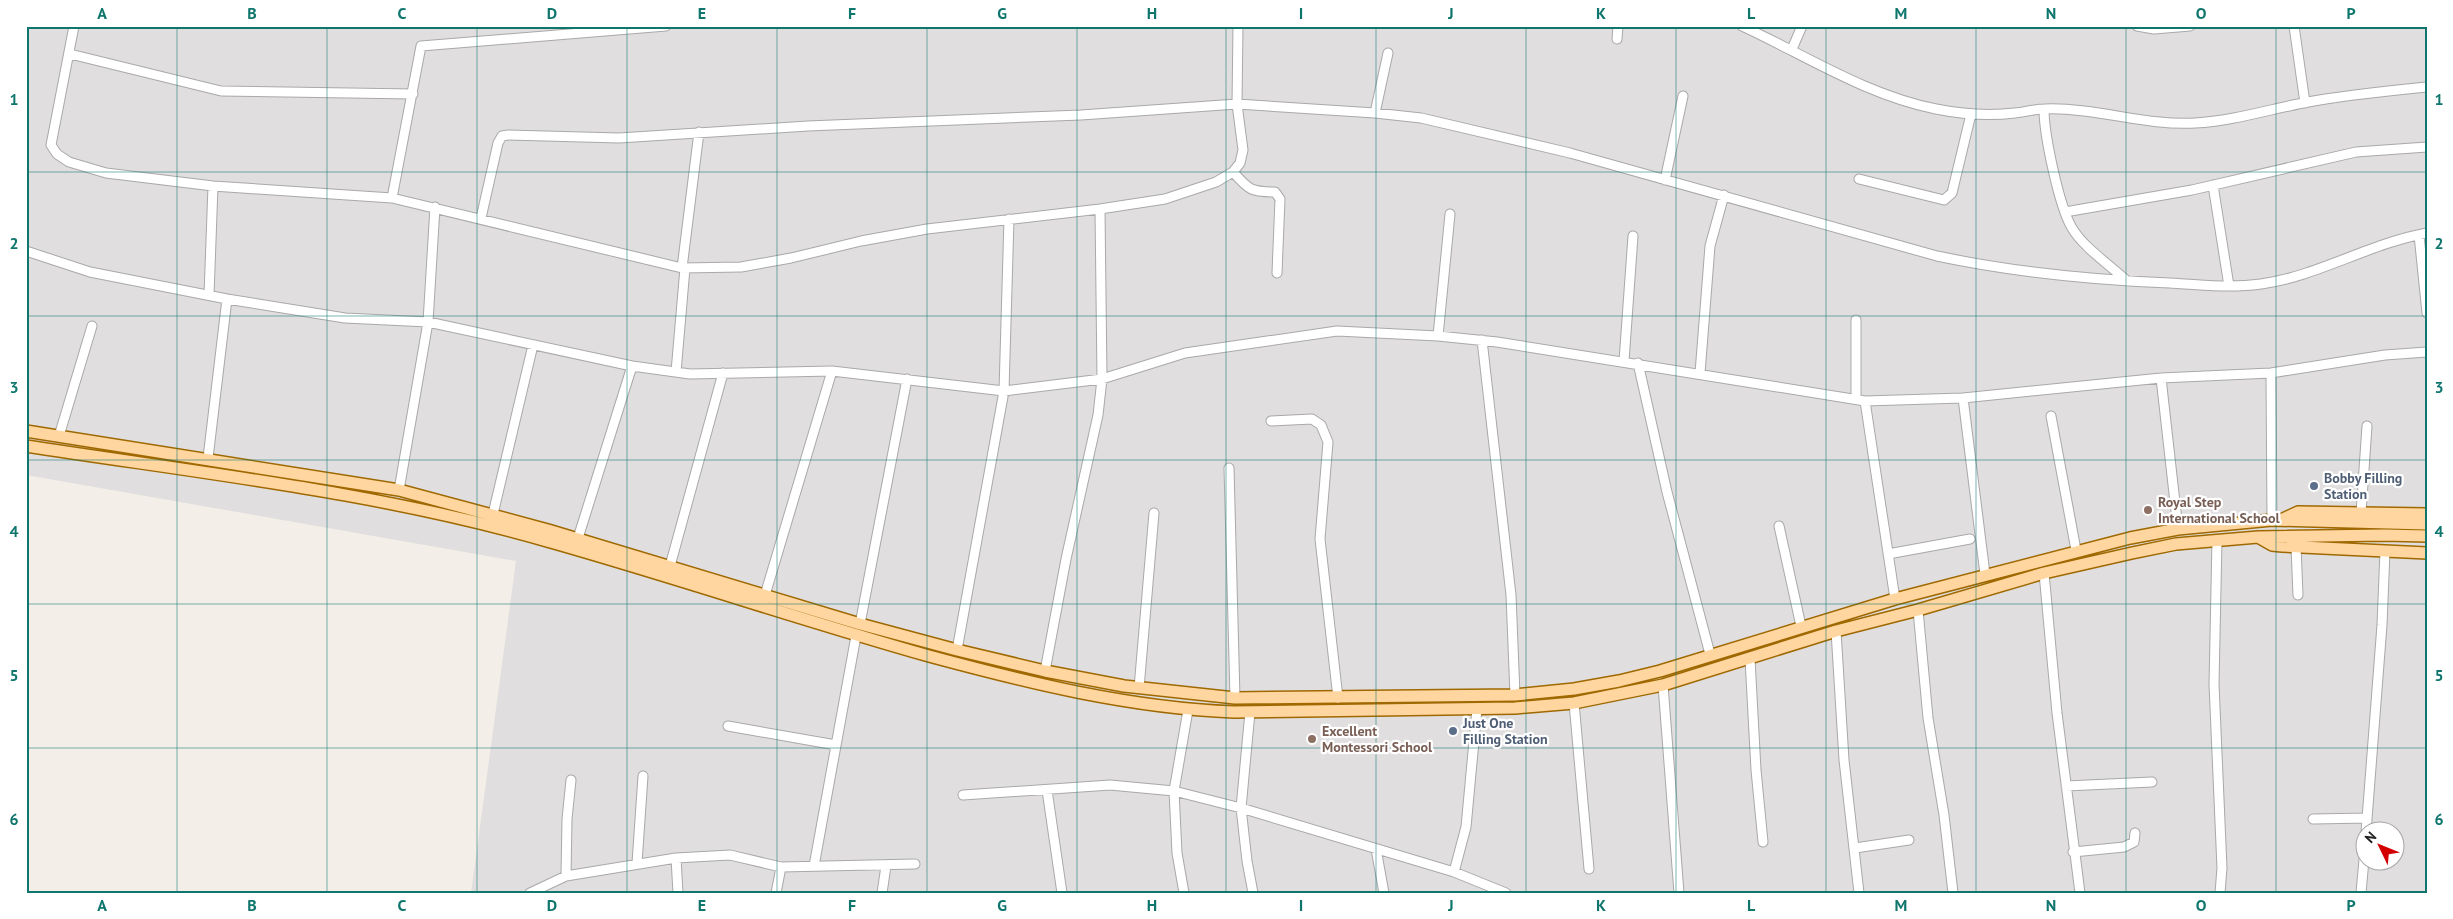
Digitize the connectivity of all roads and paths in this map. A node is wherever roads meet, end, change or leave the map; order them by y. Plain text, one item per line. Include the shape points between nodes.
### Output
1 (74, 26) edge
2 (666, 26) edge
3 (1238, 26) edge
4 (1618, 26) edge
5 (1742, 26) edge
6 (1802, 26) edge
7 (2137, 26) edge
8 (2190, 26) edge
9 (2294, 26) edge
10 (1617, 39) dead end
11 (1792, 49) junction
12 (1388, 53) dead end
13 (70, 54) junction
14 (2427, 87) edge
15 (414, 94) junction
16 (1683, 96) dead end
17 (2305, 103) junction
18 (1238, 104) junction
19 (2044, 109) junction
20 (1375, 113) junction
21 (1971, 114) junction
22 (699, 132) junction
23 (2427, 147) edge
24 (1233, 172) junction
25 (1859, 179) dead end
26 (1665, 180) junction
27 (2213, 185) junction
28 (213, 186) junction
29 (1724, 195) junction
30 (392, 198) junction
31 (435, 207) junction
32 (1100, 209) junction
33 (2065, 212) junction
34 (1450, 214) dead end
35 (482, 218) junction
36 (1009, 219) junction
37 (2423, 234) edge
38 (1632, 236) dead end
39 (26, 251) edge
40 (684, 268) junction
41 (1276, 273) dead end
42 (2127, 282) junction
43 (2229, 286) junction
44 (209, 295) junction
45 (227, 299) junction
46 (2427, 313) edge
47 (1856, 320) dead end
48 (428, 322) junction
49 (92, 326) dead end
50 (1438, 336) junction
51 (1482, 340) junction
52 (533, 345) junction
53 (2427, 352) edge
54 (1624, 361) junction
55 (1638, 363) junction
56 (632, 366) junction
57 (832, 371) junction
58 (676, 372) junction
59 (722, 373) junction
60 (1700, 373) junction
61 (2271, 373) junction
62 (2161, 378) junction
63 (907, 379) junction
64 (1102, 379) junction
65 (1004, 390) junction
66 (1963, 398) junction
67 (1856, 399) junction
68 (1865, 401) junction
69 (2051, 416) dead end
70 (1271, 420) dead end
71 (2366, 426) dead end
72 (26, 431) edge
73 (59, 436) junction
74 (26, 446) edge
75 (208, 458) junction
76 (1229, 468) dead end
77 (399, 490) junction
78 (1154, 512) dead end
79 (2361, 513) junction
80 (493, 514) junction
81 (2427, 514) edge
82 (2277, 520) junction
83 (2427, 524) edge
84 (1779, 526) dead end
85 (2178, 529) junction
86 (2258, 536) junction
87 (2427, 536) edge
88 (578, 538) junction
89 (1970, 539) dead end
90 (2218, 540) junction
91 (2296, 547) junction
92 (2076, 550) junction
93 (2385, 551) junction
94 (2427, 553) edge
95 (1888, 554) junction
96 (670, 566) junction
97 (2044, 573) junction
98 (1985, 574) junction
99 (765, 595) junction
100 (2298, 595) dead end
101 (1894, 599) junction
102 (1918, 610) junction
103 (860, 624) junction
104 (1801, 626) junction
105 (1836, 631) junction
106 (856, 636) junction
107 (957, 650) junction
108 (1710, 654) junction
109 (1750, 659) junction
110 (1045, 672) junction
111 (1663, 686) junction
112 (1139, 688) junction
113 (1515, 696) junction
114 (1235, 698) junction
115 (1338, 698) junction
116 (1574, 703) junction
117 (1477, 709) junction
118 (1188, 710) junction
119 (1250, 712) junction
120 (728, 726) dead end
121 (836, 745) junction
122 (643, 776) dead end
123 (570, 780) dead end
124 (2152, 782) dead end
125 (2066, 786) junction
126 (1047, 790) junction
127 (1174, 791) junction
128 (963, 795) dead end
129 (1241, 808) junction
130 (2367, 818) junction
131 (2313, 819) dead end
132 (2367, 822) edge
133 (2135, 832) dead end
134 (1909, 840) dead end
135 (1763, 842) dead end
136 (1855, 848) junction
137 (1376, 849) junction
138 (2073, 852) junction
139 (676, 858) junction
140 (637, 864) junction
141 (915, 864) dead end
142 (814, 866) junction
143 (886, 866) junction
144 (781, 867) junction
145 (1589, 869) dead end
146 (1454, 872) junction
147 (2363, 872) edge
148 (566, 876) junction
149 (530, 893) edge
150 (678, 893) edge
151 (776, 893) edge
152 (882, 893) edge
153 (1062, 893) edge
154 (1184, 893) edge
155 (1253, 893) edge
156 (1384, 893) edge
157 (1506, 893) edge
158 (1679, 893) edge
159 (1859, 893) edge
160 (1953, 893) edge
161 (2080, 893) edge
162 (2220, 893) edge
163 (2361, 893) edge

1 - 13 street
2 - 15 street via 421,46
3 - 18 street
4 - 10 street
5 - 11 street
6 - 11 street
7 - 8 street via 2154,29
9 - 17 street
11 - 21 street via 1875,90 1935,108
12 - 20 street
13 - 15 street via 221,91
13 - 28 street via 51,145 57,154 69,162 106,173
14 - 17 street
15 - 30 street
16 - 26 street
17 - 19 street via 2195,123
18 - 20 street
18 - 22 street via 1081,115
18 - 24 street via 1243,150 1240,163
19 - 21 street
19 - 33 street via 2046,135
20 - 26 street via 1430,120 1570,153
21 - 25 street via 1952,193 1944,200
22 - 35 street via 619,138 502,136
22 - 40 street
23 - 27 street via 2356,152
24 - 32 street via 1216,182 1165,199
24 - 41 street via 1248,189 1278,194
26 - 29 street
27 - 33 street
27 - 43 street
28 - 30 street
28 - 44 street
29 - 42 street via 1937,256
29 - 60 street via 1710,246
30 - 31 street
31 - 35 street
31 - 48 street
32 - 36 street
32 - 64 street
33 - 42 street via 2079,237
34 - 50 street
35 - 40 street
36 - 40 street via 927,229 740,266
36 - 65 street
37 - 43 street via 2351,255 2291,278
37 - 46 street
38 - 54 street
39 - 44 street via 90,272
40 - 58 street
42 - 43 street
44 - 45 street
45 - 48 street via 345,318
45 - 75 street
47 - 67 street
48 - 52 street
48 - 77 street
49 - 73 street
50 - 51 street
50 - 64 street via 1337,331 1185,354
51 - 54 street
51 - 113 street via 1511,596
52 - 56 street
52 - 80 street
53 - 61 street via 2385,355
54 - 55 street
55 - 60 street
55 - 108 street via 1667,492
56 - 58 street
56 - 88 street
57 - 59 street
57 - 63 street
57 - 99 street
58 - 59 street
59 - 96 street
60 - 67 street
61 - 62 street
61 - 82 street
62 - 66 street
62 - 85 street
63 - 65 street
63 - 103 street
64 - 65 street
64 - 110 street via 1098,415
65 - 107 street
66 - 68 street
66 - 98 street
67 - 68 street
68 - 95 street
69 - 92 street
70 - 115 street via 1312,419 1321,425 1328,442 1320,539
71 - 79 street
72 - 73 main road
73 - 75 main road
74 - 106 main road via 328,492 462,520 545,540
75 - 77 main road
76 - 114 street
77 - 80 main road
78 - 112 street
79 - 81 main road
79 - 82 main road via 2298,512
80 - 88 main road
82 - 83 main road
82 - 85 main road
84 - 104 street
85 - 92 main road
86 - 87 main road
86 - 90 main road
86 - 91 main road via 2272,545
88 - 96 main road
89 - 95 street
90 - 97 main road via 2176,544
90 - 162 street via 2214,684 2222,868
91 - 93 main road
91 - 100 street
92 - 98 main road
93 - 94 main road
93 - 130 street
95 - 101 street
96 - 99 main road
97 - 102 main road
97 - 125 street
98 - 101 main road
99 - 103 main road
101 - 104 main road
102 - 105 main road
102 - 160 street via 1928,718
103 - 107 main road
104 - 108 main road
105 - 109 main road
105 - 136 street via 1844,760
106 - 118 main road via 1046,686
106 - 121 street
107 - 110 main road
108 - 113 main road via 1619,681
109 - 111 main road
109 - 135 street
110 - 112 main road
111 - 116 main road
111 - 158 street
112 - 114 main road
113 - 115 main road
114 - 115 main road
116 - 117 main road
116 - 145 street
117 - 119 main road
117 - 146 street via 1466,827
118 - 119 main road
118 - 127 street
119 - 129 street
120 - 121 street
121 - 142 street
122 - 140 street
123 - 148 street
124 - 125 street
125 - 138 street
126 - 127 street via 1110,785
126 - 128 street
126 - 153 street
127 - 129 street
127 - 154 street via 1177,853
129 - 137 street
129 - 155 street
130 - 131 street
130 - 132 street
133 - 138 street via 2134,842 2124,847
134 - 136 street
136 - 159 street
137 - 146 street
137 - 156 street
138 - 161 street
139 - 140 street
139 - 144 street via 730,855
139 - 150 street
140 - 148 street
141 - 143 street
142 - 143 street
142 - 144 street
143 - 152 street
144 - 151 street
146 - 157 street
147 - 163 street
148 - 149 street

